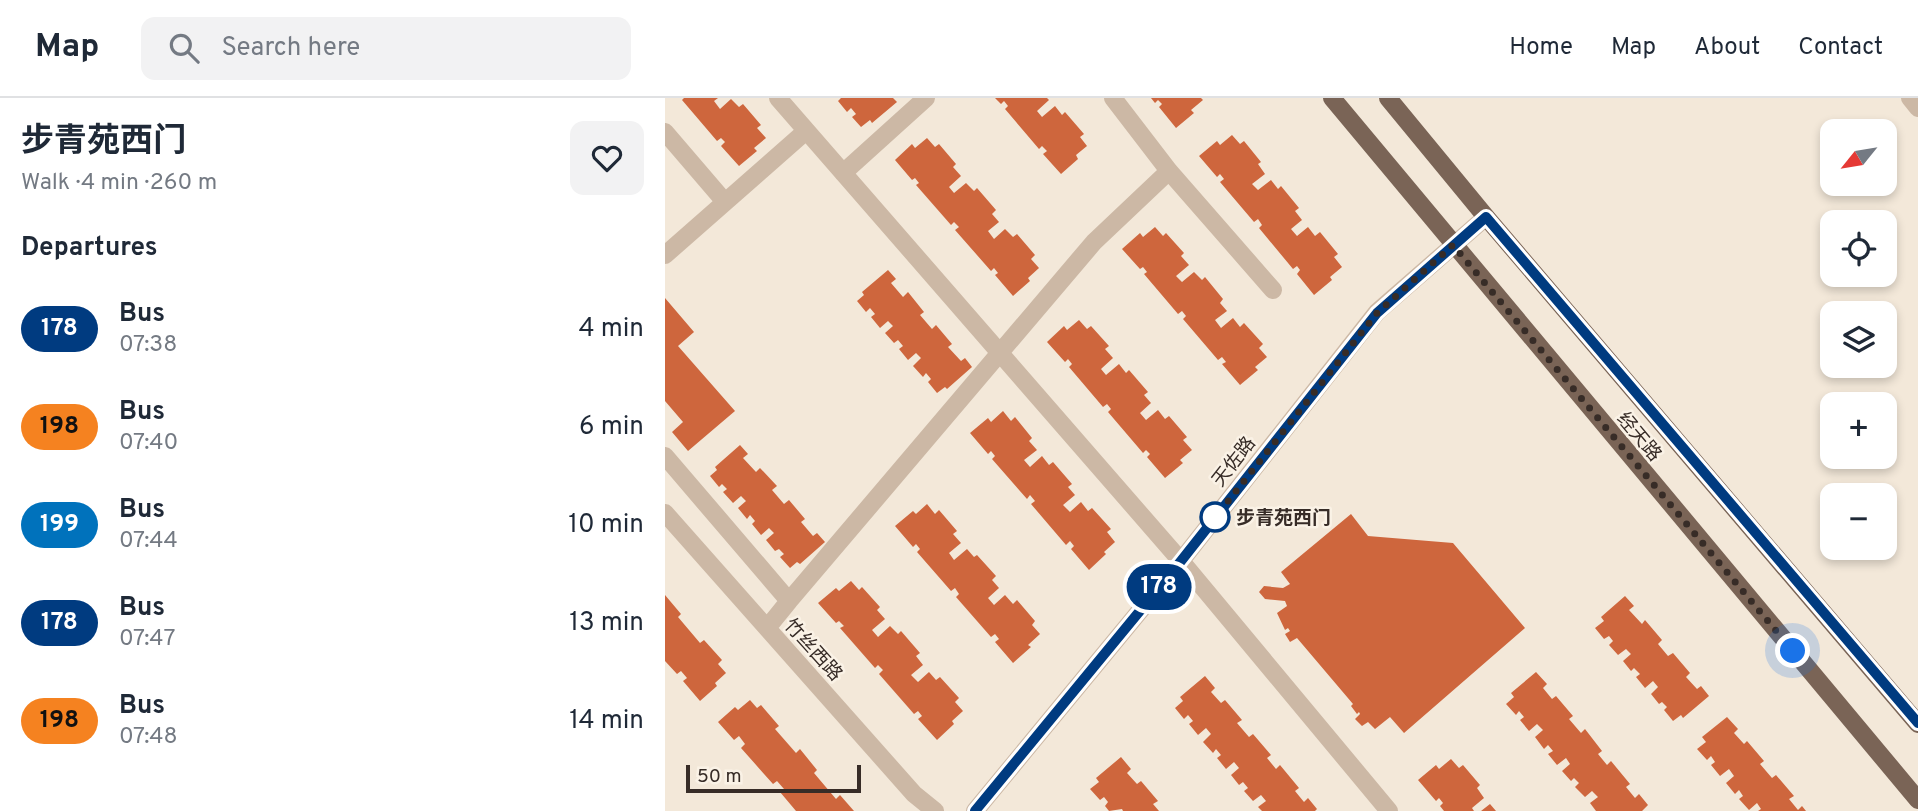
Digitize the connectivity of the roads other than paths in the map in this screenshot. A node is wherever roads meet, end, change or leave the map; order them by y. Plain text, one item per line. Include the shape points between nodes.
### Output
1 (778, 98) edge
2 (926, 98) edge
3 (1113, 98) edge
4 (1332, 98) edge
5 (1388, 98) edge
6 (1910, 98) edge
7 (1918, 107) edge
8 (806, 131) junction
9 (665, 132) edge
10 (1169, 171) junction
11 (843, 173) junction
12 (725, 202) junction
13 (1486, 217) junction
14 (1453, 245) junction
15 (665, 255) edge
16 (1273, 290) dead end
17 (1000, 354) junction
18 (665, 456) edge
19 (665, 513) edge
20 (1181, 561) junction
21 (789, 601) junction
22 (767, 628) junction
23 (1918, 723) edge
24 (1918, 800) edge
25 (935, 811) edge
26 (975, 811) edge
27 (1389, 811) edge

1 - 8 street
2 - 11 street
3 - 10 street
4 - 14 main road, 经天路
5 - 13 main road, 经天路
6 - 7 street
8 - 11 street
8 - 12 street
9 - 12 street
10 - 16 street
10 - 17 street via 1094,242
11 - 17 street
12 - 15 street
13 - 14 street, 天佐路
13 - 23 main road, 经天路
14 - 20 street, 天佐路 via 1377,313
14 - 24 main road, 经天路
17 - 20 street
17 - 21 street
18 - 21 street
19 - 22 street, 竹丝西路
20 - 26 street, 天佐路
20 - 27 street
21 - 22 street
22 - 25 street, 竹丝西路 via 914,794

